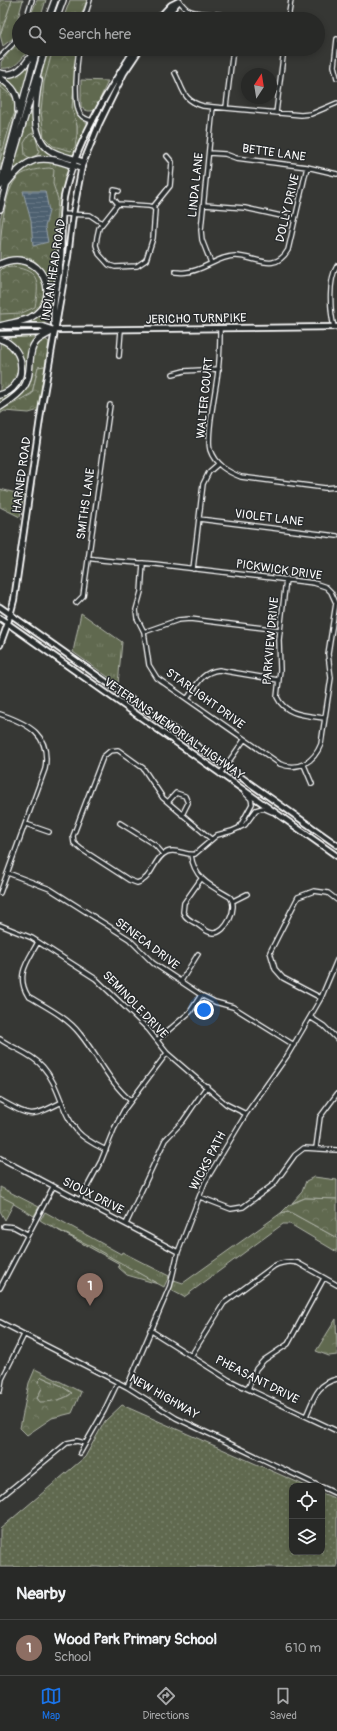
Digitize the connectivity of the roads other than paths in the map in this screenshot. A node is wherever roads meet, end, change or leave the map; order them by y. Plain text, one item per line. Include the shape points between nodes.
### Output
1 (32, 0) edge
2 (55, 0) edge
3 (63, 0) edge
4 (90, 0) edge
5 (291, 0) edge
6 (179, 1) edge
7 (28, 12) edge
8 (51, 12) edge
9 (59, 12) edge
10 (86, 12) edge
11 (164, 12) edge
12 (170, 12) edge
13 (196, 12) edge
14 (289, 12) edge
15 (337, 39) edge
16 (12, 45) edge
17 (31, 56) edge
18 (35, 56) edge
19 (43, 56) edge
20 (78, 56) edge
21 (131, 56) edge
22 (135, 56) edge
23 (232, 56) edge
24 (283, 56) edge
25 (0, 57) edge
26 (42, 60) junction
27 (0, 73) edge
28 (176, 73) dead end
29 (0, 78) edge
30 (337, 78) edge
31 (337, 103) edge
32 (213, 107) junction
33 (226, 107) junction
34 (276, 113) junction
35 (18, 118) junction
36 (93, 121) junction
37 (209, 153) junction
38 (167, 156) dead end
39 (75, 159) junction
40 (83, 162) junction
41 (73, 165) junction
42 (307, 167) junction
43 (82, 168) junction
44 (337, 174) edge
45 (3, 185) edge
46 (119, 191) dead end
47 (118, 204) junction
48 (204, 205) junction
49 (154, 207) junction
50 (0, 209) edge
51 (62, 214) junction
52 (73, 214) junction
53 (295, 219) junction
54 (102, 223) junction
55 (211, 263) junction
56 (0, 264) edge
57 (337, 266) edge
58 (175, 272) dead end
59 (0, 326) edge
60 (335, 327) edge
61 (220, 328) junction
62 (55, 330) junction
63 (121, 330) junction
64 (0, 334) edge
65 (0, 340) edge
66 (119, 356) dead end
67 (219, 369) junction
68 (173, 374) dead end
69 (0, 396) edge
70 (110, 406) dead end
71 (0, 407) edge
72 (218, 464) junction
73 (337, 487) edge
74 (199, 519) junction
75 (337, 536) edge
76 (88, 558) junction
77 (143, 563) junction
78 (193, 569) junction
79 (286, 579) junction
80 (76, 603) dead end
81 (0, 607) edge
82 (11, 614) junction
83 (0, 618) edge
84 (8, 623) junction
85 (332, 629) junction
86 (280, 630) junction
87 (337, 630) edge
88 (144, 632) junction
89 (0, 645) edge
90 (278, 680) junction
91 (187, 699) junction
92 (0, 714) edge
93 (324, 718) junction
94 (244, 740) junction
95 (304, 765) junction
96 (225, 766) junction
97 (220, 774) junction
98 (312, 784) dead end
99 (236, 785) junction
100 (168, 802) junction
101 (277, 814) junction
102 (182, 815) junction
103 (120, 823) dead end
104 (26, 824) junction
105 (239, 828) junction
106 (49, 832) dead end
107 (211, 839) junction
108 (337, 845) edge
109 (163, 854) junction
110 (191, 855) junction
111 (337, 856) edge
112 (8, 873) junction
113 (200, 879) junction
114 (0, 893) edge
115 (247, 894) dead end
116 (337, 900) edge
117 (233, 901) junction
118 (0, 925) edge
119 (38, 942) junction
120 (198, 954) dead end
121 (337, 960) edge
122 (181, 981) junction
123 (201, 995) junction
124 (321, 998) junction
125 (310, 1017) junction
126 (0, 1038) edge
127 (337, 1039) edge
128 (157, 1040) junction
129 (294, 1045) junction
130 (167, 1053) junction
131 (207, 1086) junction
132 (337, 1094) edge
133 (0, 1100) edge
134 (130, 1100) junction
135 (62, 1102) junction
136 (246, 1114) junction
137 (316, 1148) junction
138 (106, 1150) junction
139 (337, 1150) edge
140 (0, 1158) edge
141 (53, 1187) junction
142 (200, 1197) junction
143 (80, 1200) junction
144 (126, 1224) junction
145 (4, 1226) dead end
146 (27, 1234) junction
147 (178, 1252) junction
148 (324, 1278) junction
149 (337, 1285) edge
150 (0, 1288) edge
151 (0, 1322) edge
152 (150, 1330) junction
153 (24, 1335) junction
154 (192, 1356) junction
155 (1, 1379) edge
156 (337, 1379) edge
157 (118, 1382) junction
158 (127, 1387) junction
159 (248, 1389) junction
160 (0, 1391) edge
161 (306, 1416) junction
162 (337, 1431) edge
163 (85, 1442) junction
164 (80, 1453) dead end
165 (313, 1483) edge
166 (325, 1489) edge
167 (337, 1494) edge
168 (0, 1498) edge

1 - 7 street
2 - 8 highway
3 - 9 highway
4 - 10 street
5 - 14 street
6 - 11 main road
6 - 12 main road
6 - 13 street via 188,10
15 - 30 street via 334,66
16 - 25 street
17 - 27 highway via 20,70 12,74
18 - 35 highway
19 - 26 highway
20 - 36 street via 76,82 79,112 83,117
21 - 36 main road, INDIAN HEAD ROAD
22 - 40 main road, INDIAN HEAD ROAD via 98,124
23 - 33 street
24 - 34 street
26 - 39 highway via 36,101 40,138 46,147 54,152
26 - 45 highway
28 - 32 street via 182,90 190,101
29 - 35 highway via 9,84 18,97
31 - 34 street via 311,114
32 - 33 street
32 - 37 street, LINDA LANE
33 - 34 street
35 - 45 highway
36 - 39 main road, INDIAN HEAD ROAD
37 - 42 street, BETTE LANE
37 - 48 street, LINDA LANE
38 - 49 street via 172,162 170,186
39 - 40 highway
39 - 41 main road, INDIAN HEAD ROAD
40 - 43 main road, INDIAN HEAD ROAD
41 - 43 highway
41 - 45 highway via 37,159 27,163
41 - 51 main road, INDIAN HEAD ROAD
42 - 44 street, BETTE LANE
42 - 53 street, DOLLY DRIVE
43 - 52 main road, INDIAN HEAD ROAD
45 - 50 highway
46 - 47 street via 114,190 113,198
47 - 49 street
47 - 54 street
48 - 53 street via 246,208
48 - 55 street, LINDA LANE via 202,240
49 - 54 street via 152,244 146,260 140,265 115,267 106,262 96,245 97,231
51 - 52 street
51 - 62 main road, INDIAN HEAD ROAD
52 - 54 street via 90,215
52 - 62 main road, INDIAN HEAD ROAD
53 - 55 street, DOLLY DRIVE via 284,258 266,263 242,256 232,256
55 - 58 street, DOLLY DRIVE via 188,272
56 - 59 highway via 16,260 32,264 42,274 47,287 44,302 36,313 29,318
57 - 60 street via 332,277
59 - 62 main road, JERICHO TURNPIKE via 41,326
60 - 61 main road, JERICHO TURNPIKE
61 - 63 main road, JERICHO TURNPIKE
61 - 67 street, WALTER COURT
62 - 63 main road, JERICHO TURNPIKE
62 - 64 main road, JERICHO TURNPIKE
62 - 71 highway via 34,345 27,382 16,396
62 - 82 main road, HARNED ROAD
63 - 66 street
65 - 69 highway via 16,349 22,365 16,385
67 - 68 street
67 - 72 street, WALTER COURT via 209,436 210,450
70 - 76 street, SMITHS LANE
72 - 73 street via 241,477 325,488
72 - 74 street via 209,472 203,484
74 - 75 street, VIOLET LANE
74 - 78 street
76 - 77 street, PICKWICK DRIVE
76 - 80 street, SMITHS LANE via 82,596
77 - 78 street, PICKWICK DRIVE
77 - 88 street, STARLIGHT DRIVE via 141,592 136,610
78 - 79 street, PICKWICK DRIVE
79 - 85 street, PICKWICK DRIVE via 321,584 332,592 336,603
79 - 86 street, PARKVIEW DRIVE
81 - 82 main road, VETERANS MEMORIAL HIGHWAY
82 - 84 main road, HARNED ROAD
82 - 96 main road, VETERANS MEMORIAL HIGHWAY
83 - 84 main road, VETERANS MEMORIAL HIGHWAY
84 - 89 main road, HARNED ROAD
84 - 97 main road, VETERANS MEMORIAL HIGHWAY
85 - 87 street
85 - 93 street, PICKWICK DRIVE via 328,654 331,678
86 - 88 street via 190,618
86 - 90 street, PARKVIEW DRIVE
88 - 91 street, STARLIGHT DRIVE via 151,671
90 - 91 street via 219,670 211,671 204,674
90 - 93 street, PARKVIEW DRIVE via 277,697 285,709
91 - 94 street, STARLIGHT DRIVE
92 - 104 street via 26,724 34,730 45,749 45,769
93 - 95 street, PICKWICK DRIVE via 318,752
94 - 95 street, STARLIGHT DRIVE via 280,764 294,767
94 - 96 street
95 - 98 street
96 - 97 street
96 - 108 main road, VETERANS MEMORIAL HIGHWAY
97 - 99 main road, VETERANS MEMORIAL HIGHWAY
99 - 101 main road, VETERANS MEMORIAL HIGHWAY
99 - 105 street via 252,804
100 - 102 street
100 - 102 street via 176,793 185,796 188,804
100 - 109 street via 143,768 121,752 110,751 101,760 74,836 74,843 80,850 134,882 144,880
101 - 105 street via 259,808 245,825
101 - 111 main road, VETERANS MEMORIAL HIGHWAY
102 - 107 street
103 - 109 street via 155,845
104 - 106 street
104 - 112 street
105 - 107 street
107 - 110 street via 198,852
109 - 110 street via 172,850
110 - 113 street via 192,864
112 - 114 street
112 - 122 street, SENECA DRIVE via 50,889 129,940 154,963
113 - 117 street
113 - 117 street via 183,906 187,918 210,933 218,933 224,929 233,912
115 - 117 street
116 - 124 street via 328,893 314,891 298,898 270,952 275,969 283,978
118 - 119 street, SEMINOLE DRIVE
119 - 128 street, SEMINOLE DRIVE via 96,979
119 - 134 street via 23,970 21,981 24,990 28,996 71,1024 109,1077
120 - 122 street
121 - 124 street, WICKS PATH
122 - 123 street, SENECA DRIVE
123 - 128 street via 190,1012
123 - 129 street, SENECA DRIVE via 233,1007
124 - 125 street, WICKS PATH
125 - 127 street
125 - 129 street, WICKS PATH
126 - 135 street via 43,1066
128 - 130 street, SEMINOLE DRIVE
129 - 136 street, WICKS PATH
130 - 131 street, SEMINOLE DRIVE
130 - 134 street
131 - 136 street, SEMINOLE DRIVE via 226,1104
131 - 144 street via 183,1121 165,1140
132 - 137 street via 320,1117
133 - 135 street via 26,1114 45,1111
134 - 138 street via 118,1119
135 - 138 street via 78,1133
136 - 142 street, WICKS PATH via 205,1182
137 - 139 street
137 - 142 street via 304,1148 295,1155 274,1184 242,1207 231,1209
138 - 143 street
140 - 141 street, SIOUX DRIVE
141 - 143 street, SIOUX DRIVE
141 - 146 street
142 - 147 street, WICKS PATH
143 - 144 street, SIOUX DRIVE
144 - 147 street, SIOUX DRIVE
145 - 146 street via 14,1227
146 - 150 street
147 - 152 street, WICKS PATH via 170,1286
148 - 149 street
148 - 154 street via 292,1261 274,1266 224,1303
148 - 159 street via 288,1344 264,1360 256,1369
151 - 153 street, NEW HIGHWAY
152 - 154 street, PHEASANT DRIVE
152 - 158 street, WICKS PATH
153 - 155 street
153 - 157 street, NEW HIGHWAY
154 - 159 street, PHEASANT DRIVE
155 - 160 street
156 - 161 street via 318,1389
157 - 158 street, NEW HIGHWAY
157 - 163 street
158 - 165 street, NEW HIGHWAY via 176,1418
159 - 161 street, PHEASANT DRIVE
161 - 162 street, PHEASANT DRIVE
163 - 164 street
163 - 168 street via 67,1443
166 - 167 street, NEW HIGHWAY

